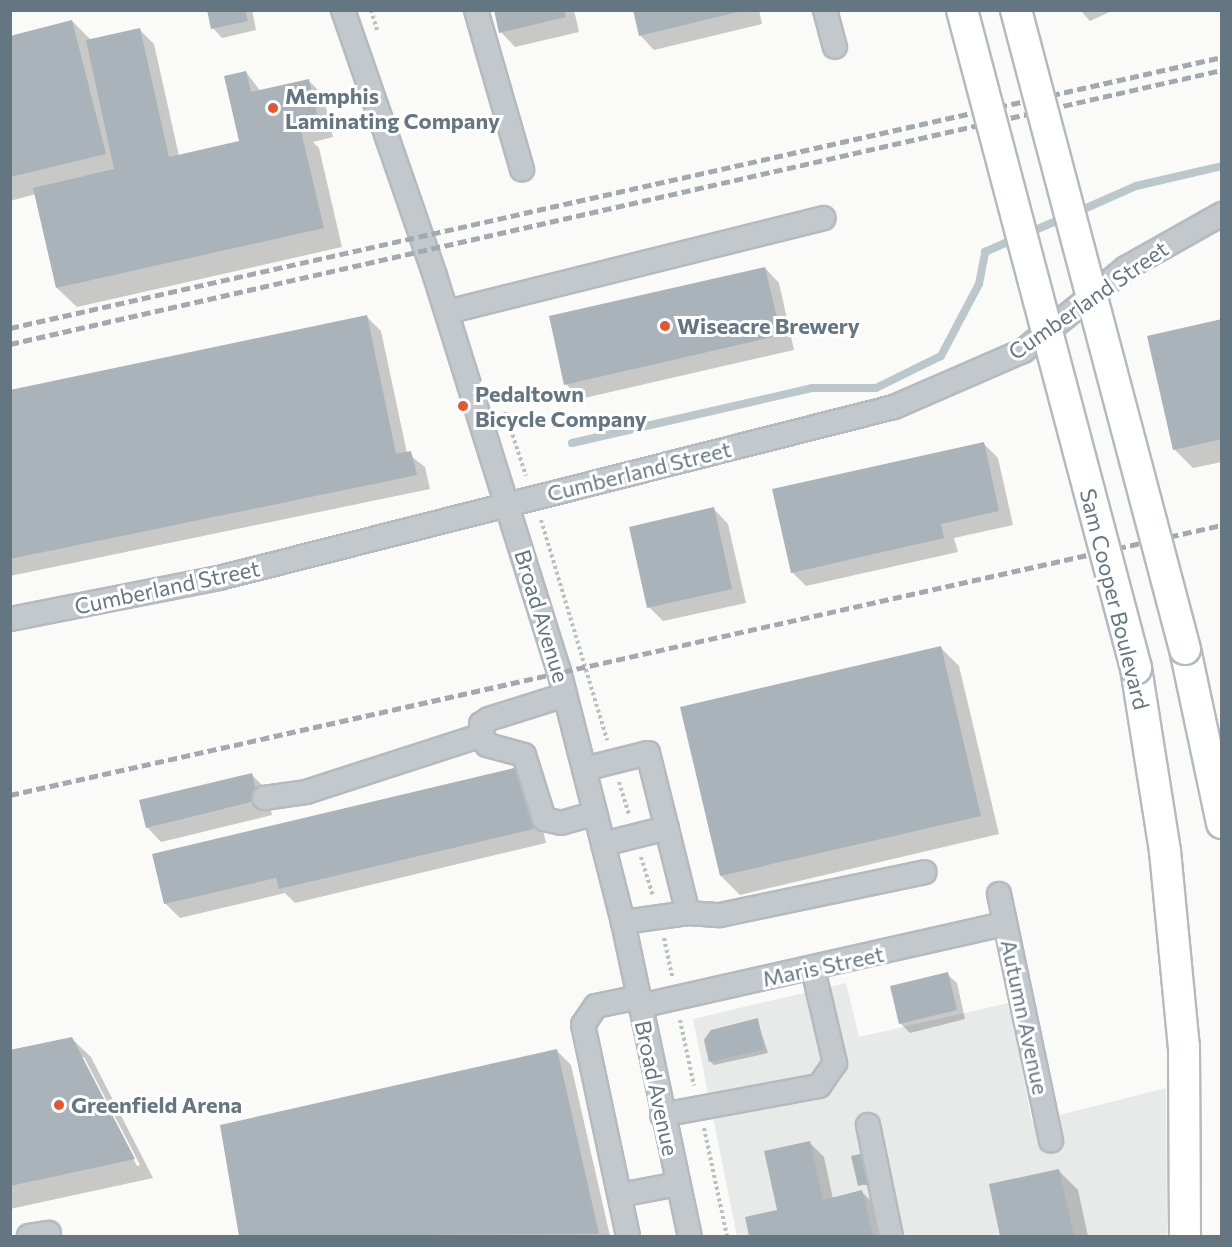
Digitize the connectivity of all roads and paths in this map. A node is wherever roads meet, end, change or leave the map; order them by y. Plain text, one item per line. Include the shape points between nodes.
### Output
1 (343, 10) edge
2 (476, 10) edge
3 (825, 10) edge
4 (963, 10) edge
5 (1016, 10) edge
6 (835, 47) dead end
7 (522, 170) dead end
8 (1221, 214) edge
9 (823, 218) dead end
10 (447, 312) junction
11 (508, 504) junction
12 (10, 619) edge
13 (566, 695) junction
14 (482, 735) junction
15 (584, 769) junction
16 (264, 798) dead end
17 (595, 813) junction
18 (1221, 823) edge
19 (667, 828) junction
20 (603, 844) junction
21 (925, 872) dead end
22 (999, 894) dead end
23 (688, 914) junction
24 (623, 922) junction
25 (1005, 924) junction
26 (813, 969) junction
27 (639, 1001) junction
28 (662, 1115) junction
29 (868, 1125) dead end
30 (1051, 1141) dead end
31 (678, 1184) junction
32 (620, 1195) junction
33 (628, 1236) edge
34 (690, 1236) edge
35 (891, 1236) edge
36 (1185, 1236) edge

1 - 10 street, Broad Avenue
2 - 7 street
3 - 6 street
4 - 36 main road, Sam Cooper Boulevard, bridge via 1136,668 1165,851 1184,1047
5 - 18 main road, bridge via 1185,649
8 - 11 street, Cumberland Street via 1126,268 1023,351 894,407
9 - 10 street
10 - 11 street, Broad Avenue
11 - 12 street, Cumberland Street via 219,578
11 - 13 street, Broad Avenue
13 - 14 street via 489,719 481,724
13 - 15 street, Broad Avenue
14 - 16 street via 306,792
14 - 17 street via 488,745 524,755 544,819 561,823
15 - 17 street, Broad Avenue
15 - 19 street via 648,753
17 - 20 street, Broad Avenue
19 - 20 street
19 - 23 street
20 - 24 street, Broad Avenue
21 - 23 street via 720,915
22 - 25 street, Autumn Avenue
23 - 24 street
24 - 27 street, Broad Avenue
25 - 26 street, Maris Street
25 - 30 street, Autumn Avenue
26 - 27 street, Maris Street
26 - 28 street via 835,1063 819,1086
27 - 28 street, Broad Avenue
27 - 32 street, Maris Street via 596,1006 583,1025
28 - 31 street, Broad Avenue
29 - 35 street
31 - 32 street
31 - 34 street, Broad Avenue
32 - 33 street

